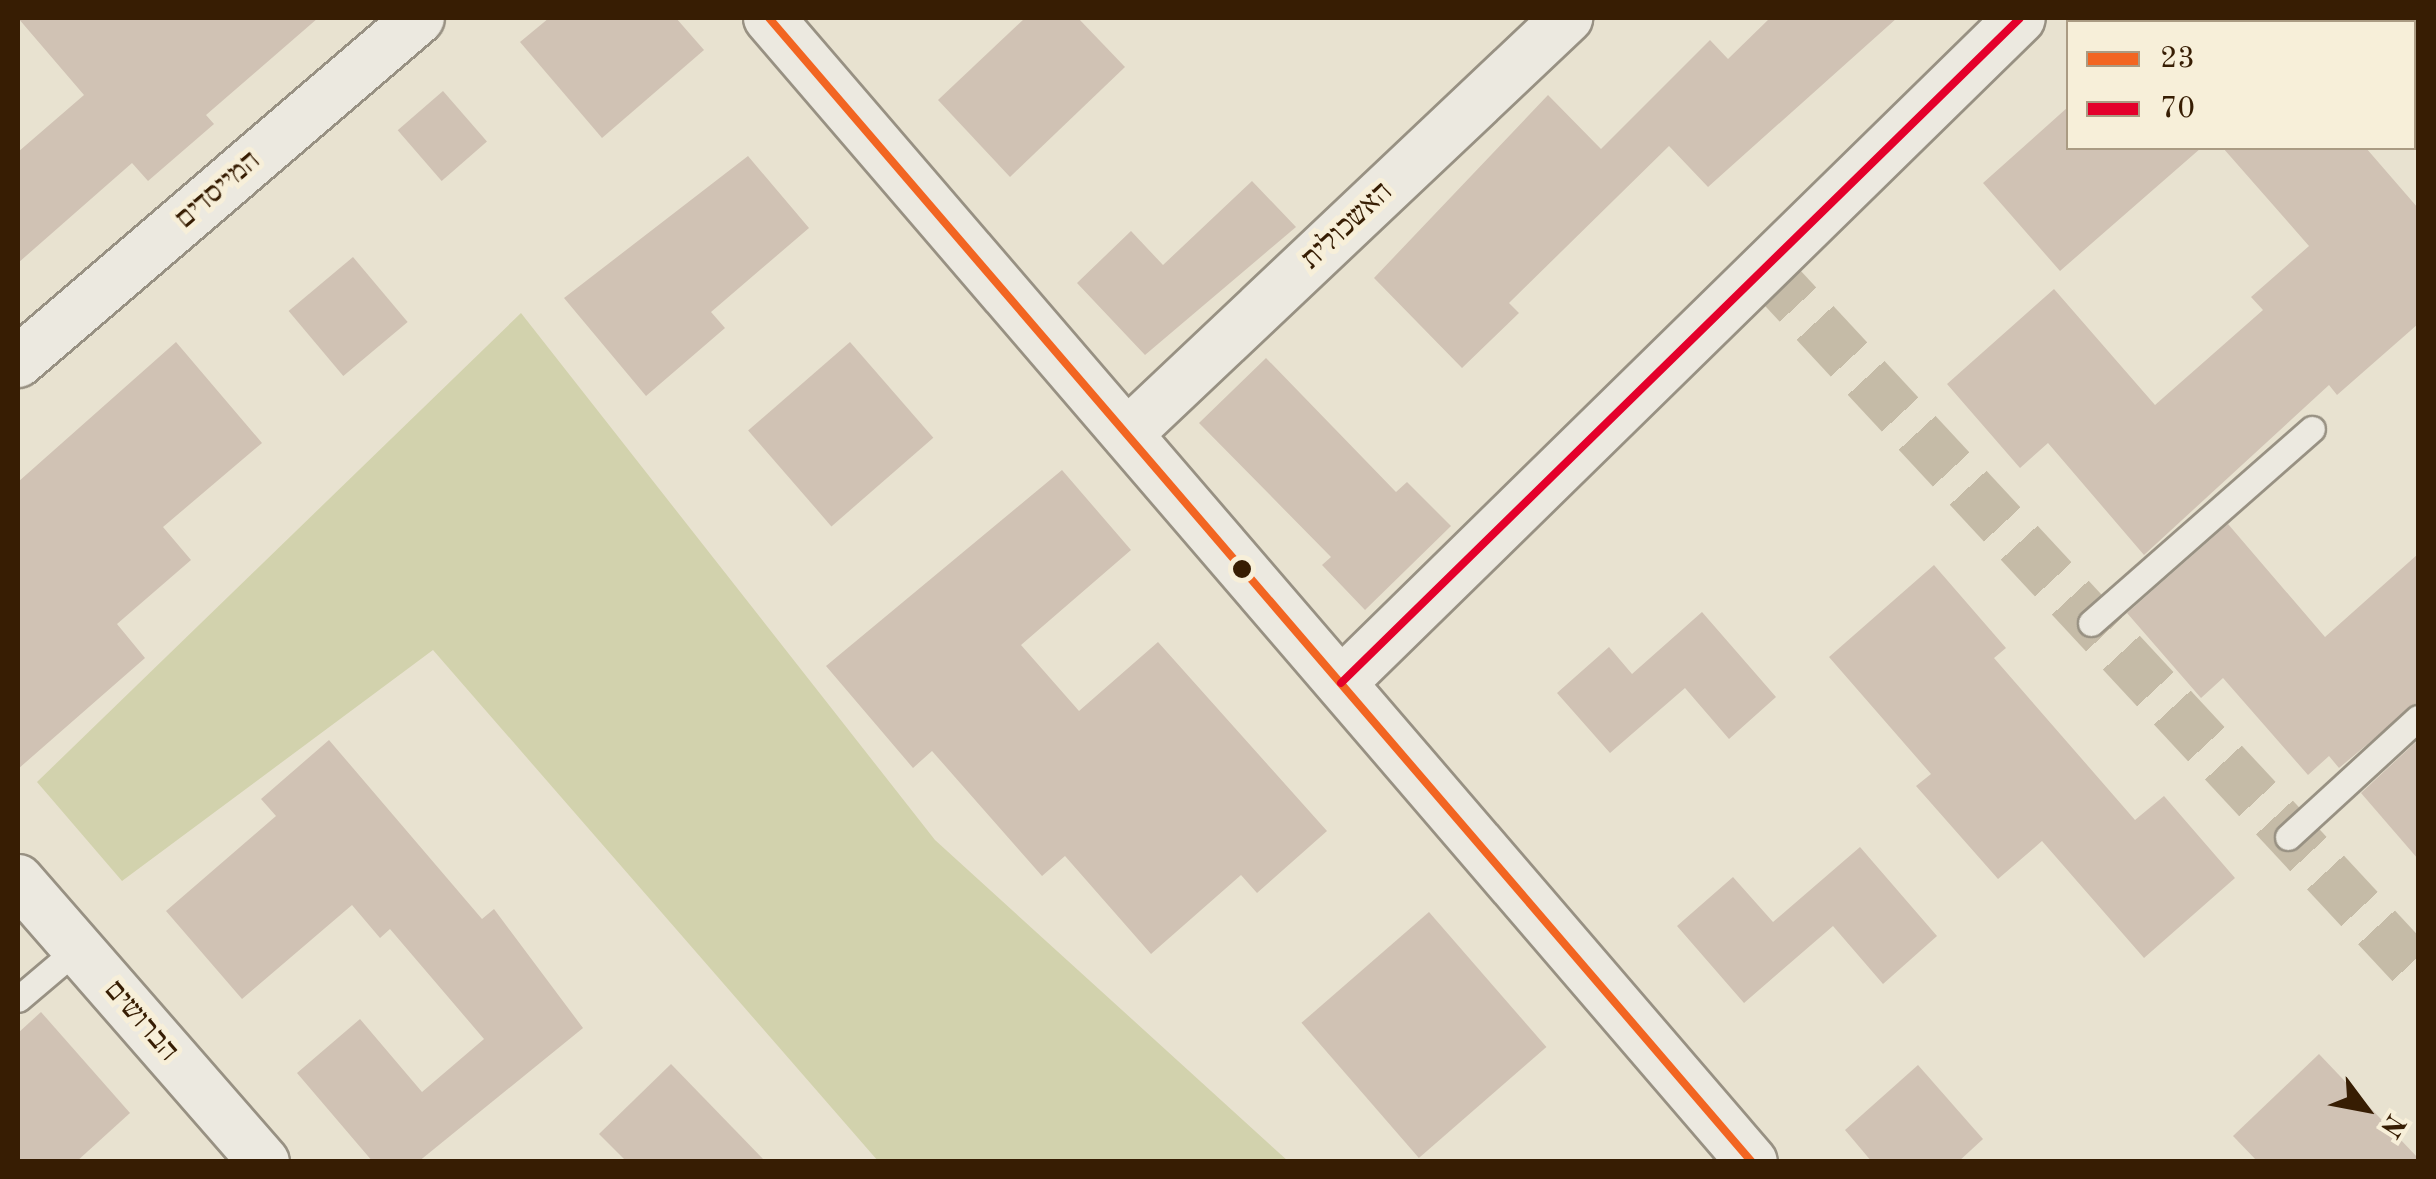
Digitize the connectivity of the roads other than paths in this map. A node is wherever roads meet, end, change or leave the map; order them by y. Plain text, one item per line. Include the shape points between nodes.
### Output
1 (419, 18) edge
2 (769, 18) edge
3 (1567, 18) edge
4 (2020, 18) edge
5 (18, 362) edge
6 (2312, 429) dead end
7 (1127, 434) junction
8 (2091, 623) dead end
9 (1341, 683) junction
10 (2418, 718) edge
11 (2288, 837) dead end
12 (18, 880) edge
13 (77, 948) junction
14 (18, 998) edge
15 (264, 1162) edge
16 (1752, 1162) edge

1 - 5 street, המייסדים
2 - 7 street
3 - 7 street, האשכולית
4 - 9 street
6 - 8 lane
7 - 9 street
9 - 16 street
10 - 11 lane
12 - 13 street, הברושים
13 - 14 lane
13 - 15 street, הברושים

